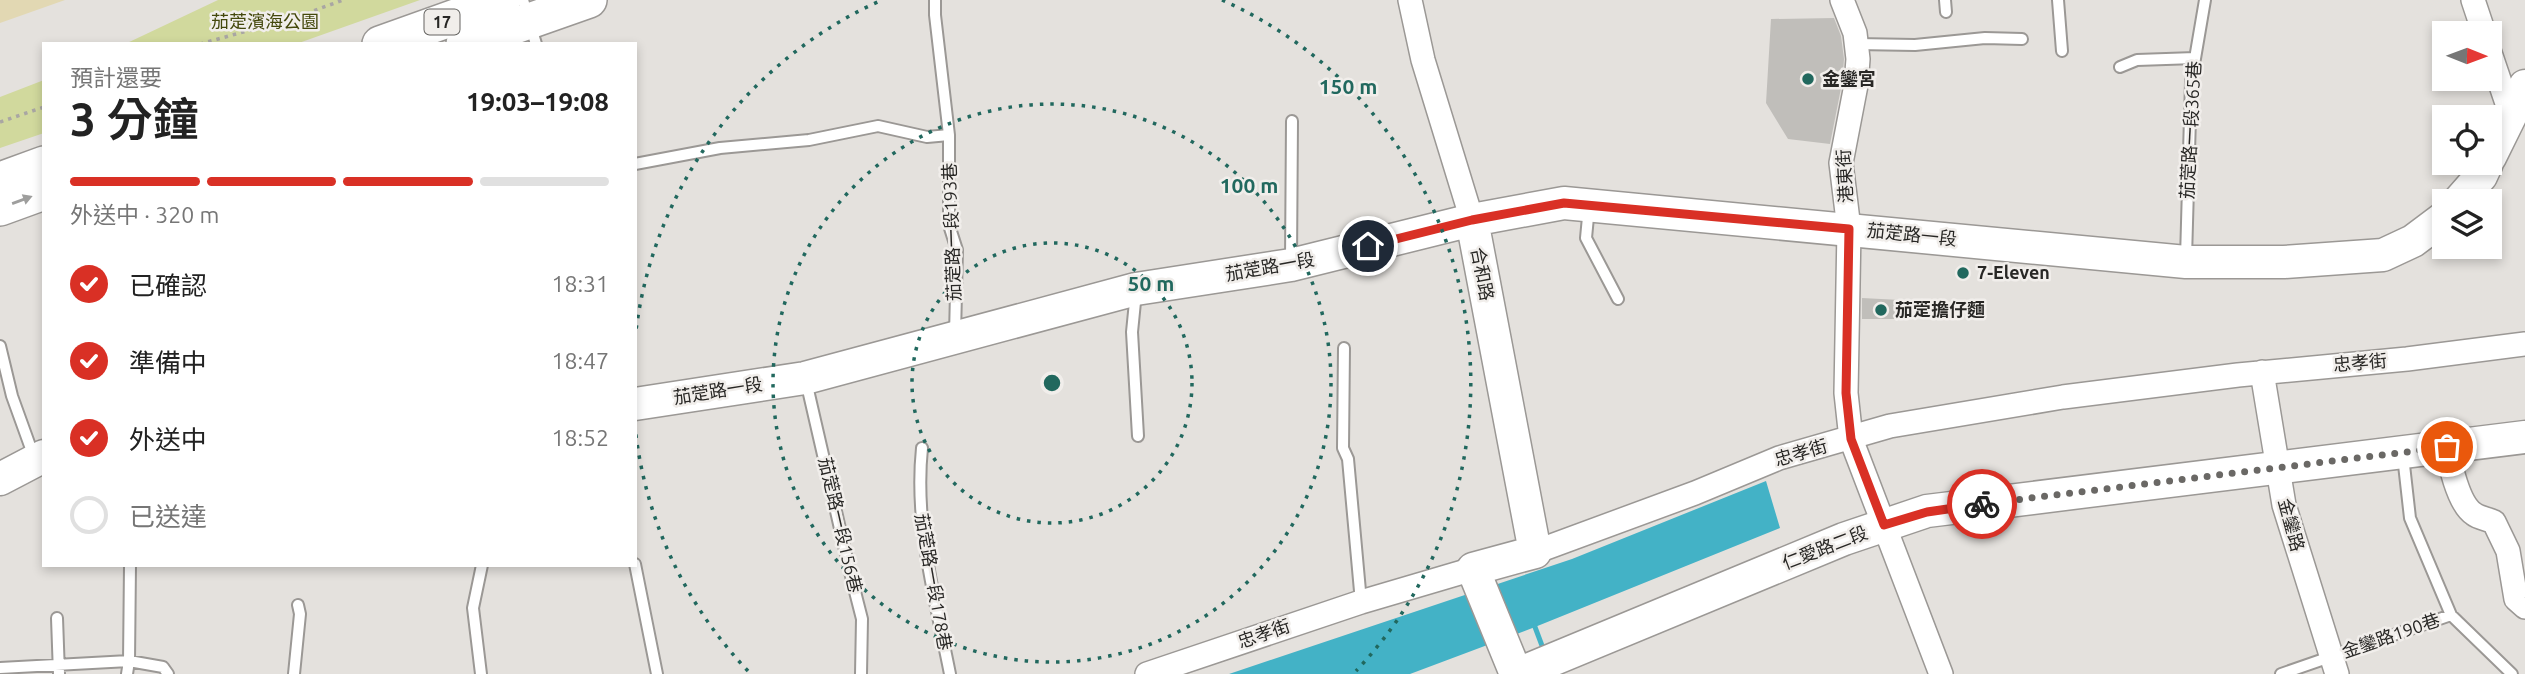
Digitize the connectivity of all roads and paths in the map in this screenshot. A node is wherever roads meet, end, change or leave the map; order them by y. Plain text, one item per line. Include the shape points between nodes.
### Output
1 (343, 0) edge
2 (503, 0) edge
3 (589, 0) edge
4 (935, 0) edge
5 (1410, 0) edge
6 (1842, 0) edge
7 (2058, 0) edge
8 (2205, 0) edge
9 (2473, 0) edge
10 (2480, 21) edge
11 (530, 22) edge
12 (2022, 39) dead end
13 (207, 42) edge
14 (386, 42) edge
15 (470, 42) edge
16 (1856, 44) junction
17 (2062, 51) dead end
18 (2195, 58) junction
19 (2120, 66) dead end
20 (2502, 86) edge
21 (2525, 86) edge
22 (42, 108) edge
23 (2514, 118) junction
24 (1292, 121) dead end
25 (0, 122) edge
26 (949, 135) junction
27 (2502, 138) edge
28 (637, 164) edge
29 (42, 165) edge
30 (2481, 175) edge
31 (0, 180) edge
32 (2470, 189) edge
33 (42, 193) edge
34 (1602, 207) junction
35 (0, 208) edge
36 (1472, 220) junction
37 (2432, 227) edge
38 (1849, 229) junction
39 (2186, 262) junction
40 (1291, 265) junction
41 (1136, 289) junction
42 (1618, 299) dead end
43 (955, 338) junction
44 (2525, 344) edge
45 (0, 346) edge
46 (1344, 348) dead end
47 (2262, 372) junction
48 (805, 378) junction
49 (637, 404) edge
50 (1138, 436) dead end
51 (2525, 437) edge
52 (1851, 439) junction
53 (2447, 447) junction
54 (922, 448) dead end
55 (2402, 453) junction
56 (40, 458) edge
57 (2277, 468) junction
58 (0, 479) edge
59 (1884, 525) junction
60 (1535, 552) junction
61 (130, 567) edge
62 (482, 567) edge
63 (636, 567) edge
64 (1476, 578) junction
65 (1361, 602) junction
66 (298, 605) dead end
67 (2525, 607) edge
68 (2451, 615) junction
69 (57, 618) dead end
70 (129, 661) junction
71 (1541, 666) edge
72 (2334, 666) edge
73 (0, 668) edge
74 (59, 670) edge
75 (127, 674) edge
76 (168, 674) edge
77 (294, 674) edge
78 (481, 674) edge
79 (657, 674) edge
80 (861, 674) edge
81 (950, 674) edge
82 (1147, 674) edge
83 (1941, 674) edge
84 (2281, 674) edge
85 (2512, 674) edge

1 - 13 path
2 - 14 main road, 17
3 - 11 main road, 17
4 - 26 lane, 茄萣路一段193巷
5 - 36 street, 合和路 via 1423,60
6 - 16 street, 港東街
7 - 17 lane
8 - 18 lane, 茄萣路一段365巷
9 - 10 street
11 - 15 main road, 17
12 - 16 lane via 1915,46
16 - 38 street, 港東街 via 1856,85 1841,163
18 - 19 lane via 2137,60
18 - 39 lane, 茄萣路一段365巷
20 - 23 street
21 - 23 street
22 - 25 path
23 - 27 street
24 - 40 lane
26 - 28 lane via 927,137 878,126 809,141 720,148
26 - 43 lane, 茄萣路一段193巷 via 949,225 957,250
29 - 31 main road
30 - 32 street
35 -> 33 main road
34 - 36 street, 茄萣路一段 via 1564,203
34 - 38 street, 茄萣路一段
34 - 42 lane via 1588,217 1586,238
36 - 40 street, 茄萣路一段
36 - 60 street, 合和路
37 - 39 street, 茄萣路一段 via 2383,255
38 - 39 street, 茄萣路一段
38 - 52 street, 港東街 via 1846,393
40 - 41 street, 茄萣路一段
41 - 43 street, 茄萣路一段
41 - 50 lane via 1132,332
43 - 48 street, 茄萣路一段
44 - 47 street, 忠孝街
45 - 56 lane via 12,396
46 - 65 lane via 1343,448 1348,459
47 - 52 street, 忠孝街 via 2063,397 1890,426
47 - 57 street, 金鑾路
48 - 49 street, 茄萣路一段
48 - 80 lane, 茄萣路一段156巷 via 862,619
51 - 53 street, 仁愛路二段
52 - 59 street, 港東街
52 - 60 street, 忠孝街 via 1779,458
53 - 55 street, 仁愛路二段
53 - 67 street via 2453,476 2467,506 2494,522 2508,551 2516,599
54 - 81 lane, 茄萣路一段178巷 via 919,500 923,538
55 - 57 street, 仁愛路二段
55 - 68 lane via 2410,518
56 - 58 street
57 - 59 street, 仁愛路二段 via 1938,510
57 - 72 street, 金鑾路 via 2284,505
59 - 71 street, 仁愛路二段
59 - 83 street, 港東街
60 - 64 street, 忠孝街
61 - 70 lane
62 - 78 lane via 473,608
63 - 79 lane
64 - 65 street, 忠孝街
64 - 71 street via 1501,638
65 - 82 street, 忠孝街
66 - 77 lane
68 - 72 lane, 金鑾路190巷
68 - 85 lane
69 - 74 lane
70 - 74 lane
70 - 75 lane
70 - 76 lane via 163,667
72 - 84 lane, 金鑾路190巷
73 - 74 lane

